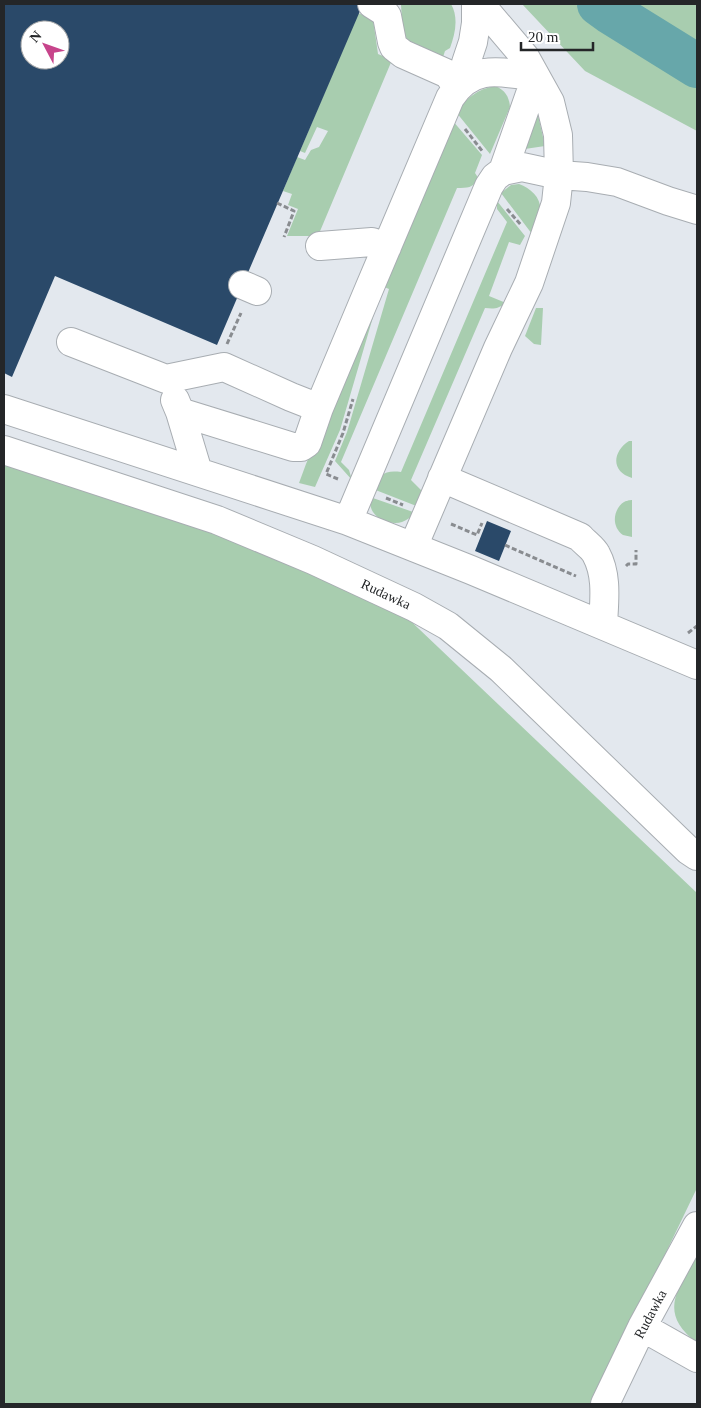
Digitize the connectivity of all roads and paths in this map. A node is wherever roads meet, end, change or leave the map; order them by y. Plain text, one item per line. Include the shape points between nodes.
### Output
1 (372, 4) edge
2 (478, 4) edge
3 (536, 77) junction
4 (462, 83) junction
5 (503, 171) junction
6 (559, 175) junction
7 (277, 203) dead end
8 (697, 210) edge
9 (284, 237) dead end
10 (320, 246) dead end
11 (387, 246) junction
12 (247, 295) dead end
13 (71, 342) dead end
14 (224, 367) junction
15 (166, 379) junction
16 (319, 408) junction
17 (4, 409) edge
18 (180, 412) junction
19 (4, 450) edge
20 (198, 472) junction
21 (442, 478) junction
22 (348, 521) junction
23 (505, 545) dead end
24 (413, 547) junction
25 (636, 550) dead end
26 (604, 583) junction
27 (603, 625) junction
28 (697, 626) edge
29 (682, 635) dead end
30 (697, 664) edge
31 (697, 856) edge
32 (697, 1226) edge
33 (642, 1326) junction
34 (697, 1358) edge
35 (605, 1404) edge

1 - 4 street via 387,16 394,47
2 - 3 street via 525,57
2 - 4 street via 473,42
3 - 4 street via 481,73
3 - 5 street
3 - 6 street via 550,102 558,135
4 - 11 street via 450,98
5 - 6 street via 522,167
5 - 22 street via 490,186
6 - 8 street via 617,182
6 - 21 street via 556,203 529,283
7 - 9 path via 294,211
10 - 11 street via 372,242
11 - 16 street
12 - 14 path via 220,360
13 - 15 street
14 - 15 street
14 - 16 street
15 - 18 street
16 - 18 street via 307,442 301,447
17 - 20 street
18 - 20 street
19 - 31 street, Rudawka via 217,520 313,560 448,626 501,669
20 - 22 street
21 - 24 street
21 - 26 street via 580,537 596,553
22 - 24 street
23 - 26 path via 591,582
24 - 27 street
25 - 26 path via 636,564 624,567 618,583
26 - 27 street
27 - 30 street
28 - 29 path
32 - 33 street, Rudawka
33 - 34 street
33 - 35 street, Rudawka

